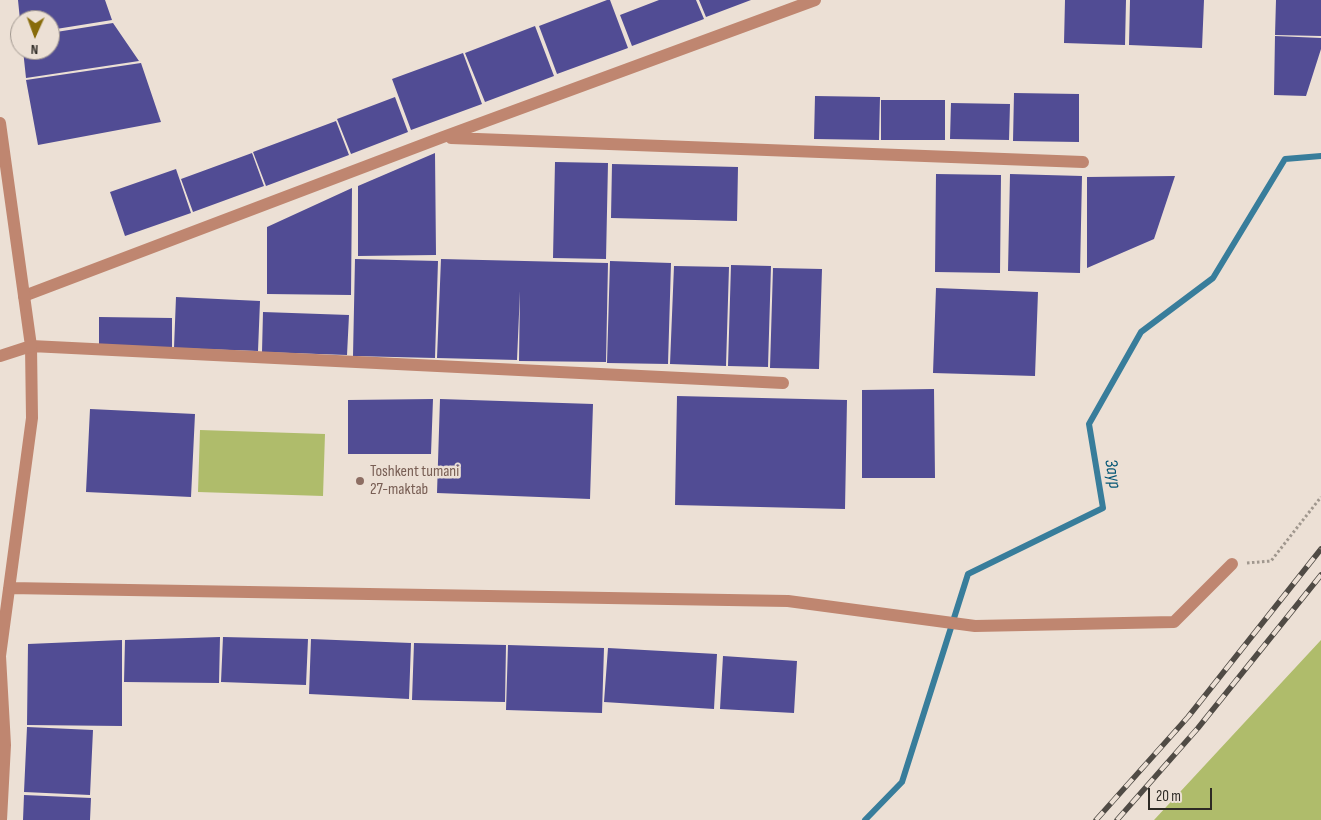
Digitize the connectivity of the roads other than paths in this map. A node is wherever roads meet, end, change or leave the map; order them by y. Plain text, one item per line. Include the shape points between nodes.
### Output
1 (815, 0) edge
2 (0, 123) edge
3 (443, 138) junction
4 (1083, 162) dead end
5 (24, 296) junction
6 (32, 346) junction
7 (0, 356) edge
8 (783, 383) dead end
9 (1232, 564) road end
10 (10, 588) junction
11 (3, 616) edge
12 (1, 820) edge

1 - 3 street
2 - 5 street
3 - 4 street
3 - 5 street
5 - 6 street
6 - 7 street
6 - 8 street
6 - 10 street via 32,418
9 - 10 street via 1174,622 1164,623 975,626 788,601
10 - 11 street
11 - 12 street via 0,656 5,745

